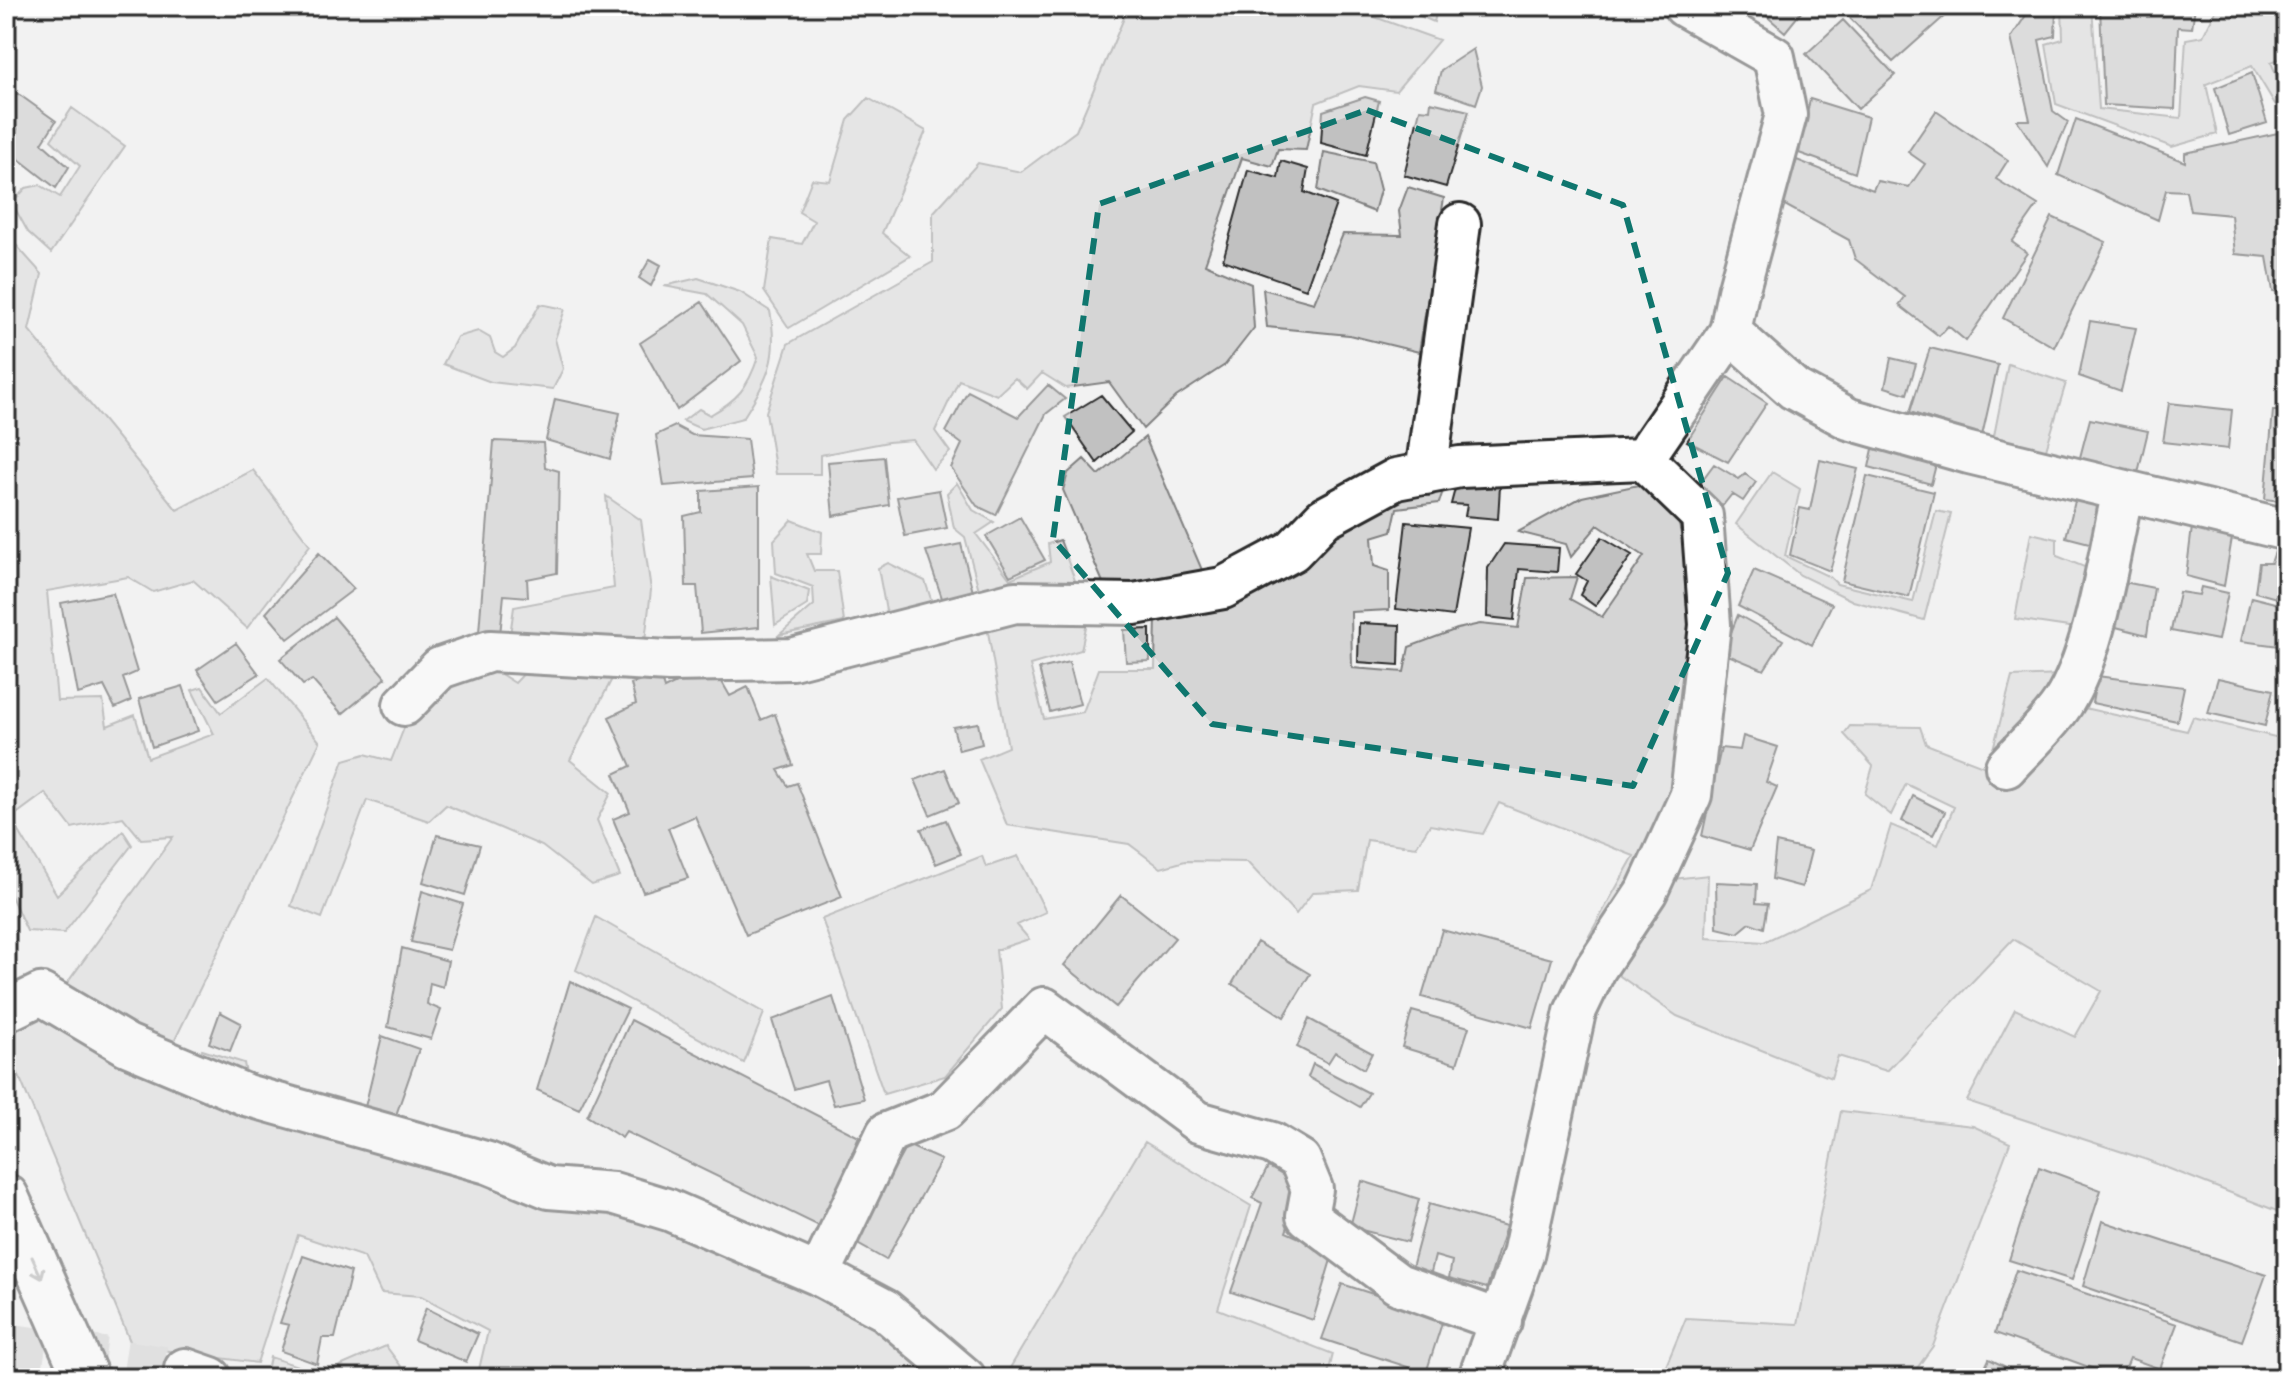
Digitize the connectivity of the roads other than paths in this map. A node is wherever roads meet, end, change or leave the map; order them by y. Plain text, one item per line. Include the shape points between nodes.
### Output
1 (1684, 6) edge
2 (1460, 224) dead end
3 (1730, 332) junction
4 (1643, 459) junction
5 (1426, 474) junction
6 (2123, 491) junction
7 (2287, 530) edge
8 (404, 705) dead end
9 (2006, 767) dead end
10 (6, 1011) edge
11 (6, 1197) edge
12 (819, 1275) junction
13 (1501, 1321) junction
14 (86, 1378) edge
15 (965, 1378) edge
16 (1479, 1378) edge

1 - 3 street via 1774,57 1786,115
2 - 5 street
3 - 4 street
3 - 6 street via 1794,389 1849,419
4 - 5 street via 1460,467
4 - 13 street via 1702,516 1710,625 1691,795 1647,891 1596,968 1575,1012 1523,1255
5 - 8 street via 1396,479 1324,518 1292,551 1223,588 1134,604 1015,602 792,659 669,661 490,651 440,668
6 - 7 street
6 - 9 street via 2080,668 2062,704
10 - 12 street via 41,994 127,1045 246,1095 488,1163 549,1188 613,1193 655,1206
11 -> 14 highway
12 - 13 street via 887,1133 945,1110 1044,1008 1198,1122 1272,1143 1300,1160 1312,1189 1307,1216 1398,1284
12 - 15 street via 885,1310
13 - 16 street

